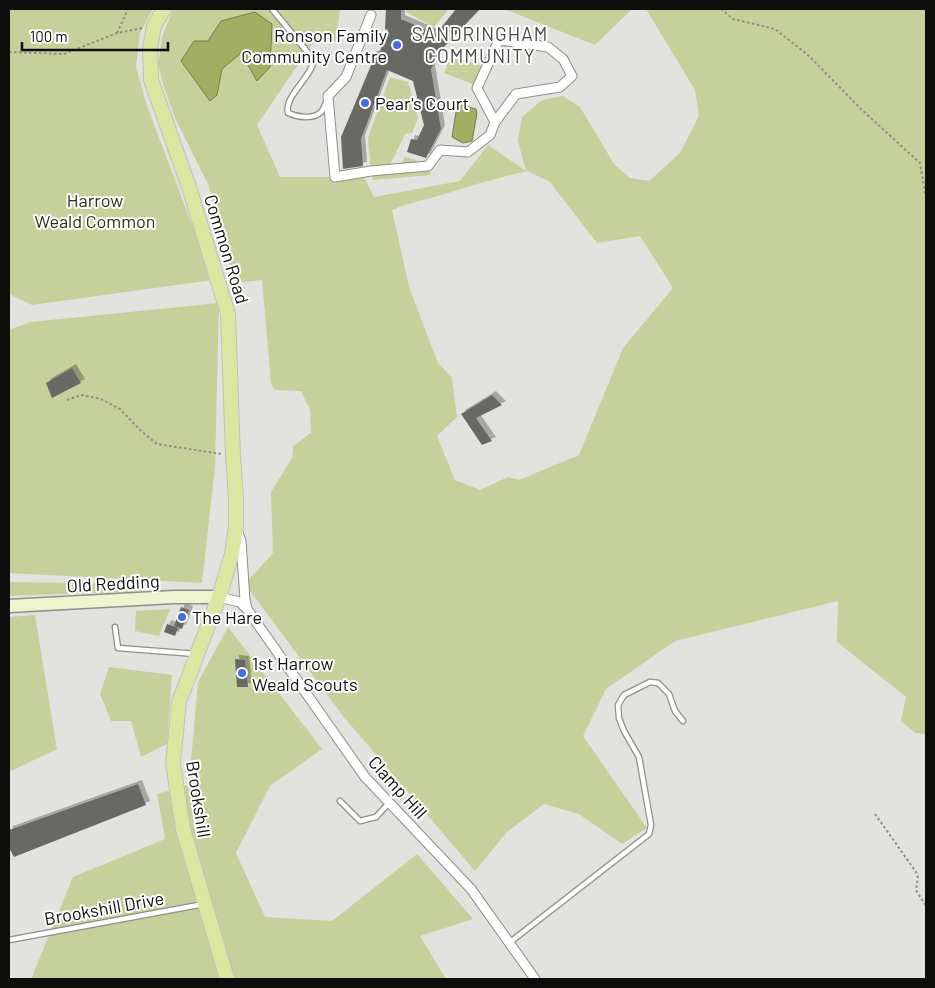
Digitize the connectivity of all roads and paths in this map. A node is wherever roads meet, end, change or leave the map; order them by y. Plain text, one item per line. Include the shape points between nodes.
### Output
1 (128, 9) edge
2 (164, 9) edge
3 (272, 9) edge
4 (720, 9) edge
5 (371, 12) edge
6 (154, 26) junction
7 (364, 32) junction
8 (117, 33) junction
9 (384, 39) dead end
10 (9, 52) edge
11 (328, 96) junction
12 (495, 122) junction
13 (926, 198) edge
14 (66, 400) dead end
15 (233, 456) junction
16 (236, 526) junction
17 (219, 597) junction
18 (9, 606) edge
19 (247, 609) junction
20 (114, 627) dead end
21 (198, 654) junction
22 (683, 721) dead end
23 (340, 801) dead end
24 (389, 803) junction
25 (874, 814) dead end
26 (204, 904) junction
27 (926, 906) edge
28 (9, 940) edge
29 (510, 943) junction
30 (227, 979) edge
31 (535, 979) edge

1 - 8 path
2 - 6 main road, Common Road
3 - 11 lane via 314,60 312,68 290,98 288,113 314,116 322,111
4 - 13 path via 733,19 775,29 808,55 920,163
5 - 7 street
6 - 8 path
6 - 15 main road, Common Road via 150,49 152,80 228,314
7 - 9 path
7 - 11 street via 346,76
8 - 10 path via 64,54
11 - 12 street via 335,177 428,166 440,150 468,152 490,135
12 - 12 street via 516,94 560,88 572,76 563,59 548,47 499,40 477,88
14 - 15 path via 81,395 101,399 120,409 157,444
15 - 16 main road, Common Road
16 - 17 main road, Common Road via 232,554
16 - 19 street, Clamp Hill via 241,541
17 - 18 street, Old Redding
17 - 19 street, Clamp Hill via 240,602
17 - 21 main road, Brookshill
19 - 24 street, Clamp Hill via 365,777
20 - 21 lane via 118,648
21 - 26 main road, Brookshill via 179,702 173,764 183,829
22 - 29 lane via 669,694 658,683 650,682 624,695 618,705 619,718 639,757 651,825 649,834
23 - 24 lane via 360,821 376,817
24 - 29 street, Clamp Hill via 471,889
25 - 27 path via 916,872 916,890
26 - 28 lane, Brookshill Drive
26 - 30 main road, Brookshill
29 - 31 street, Clamp Hill

